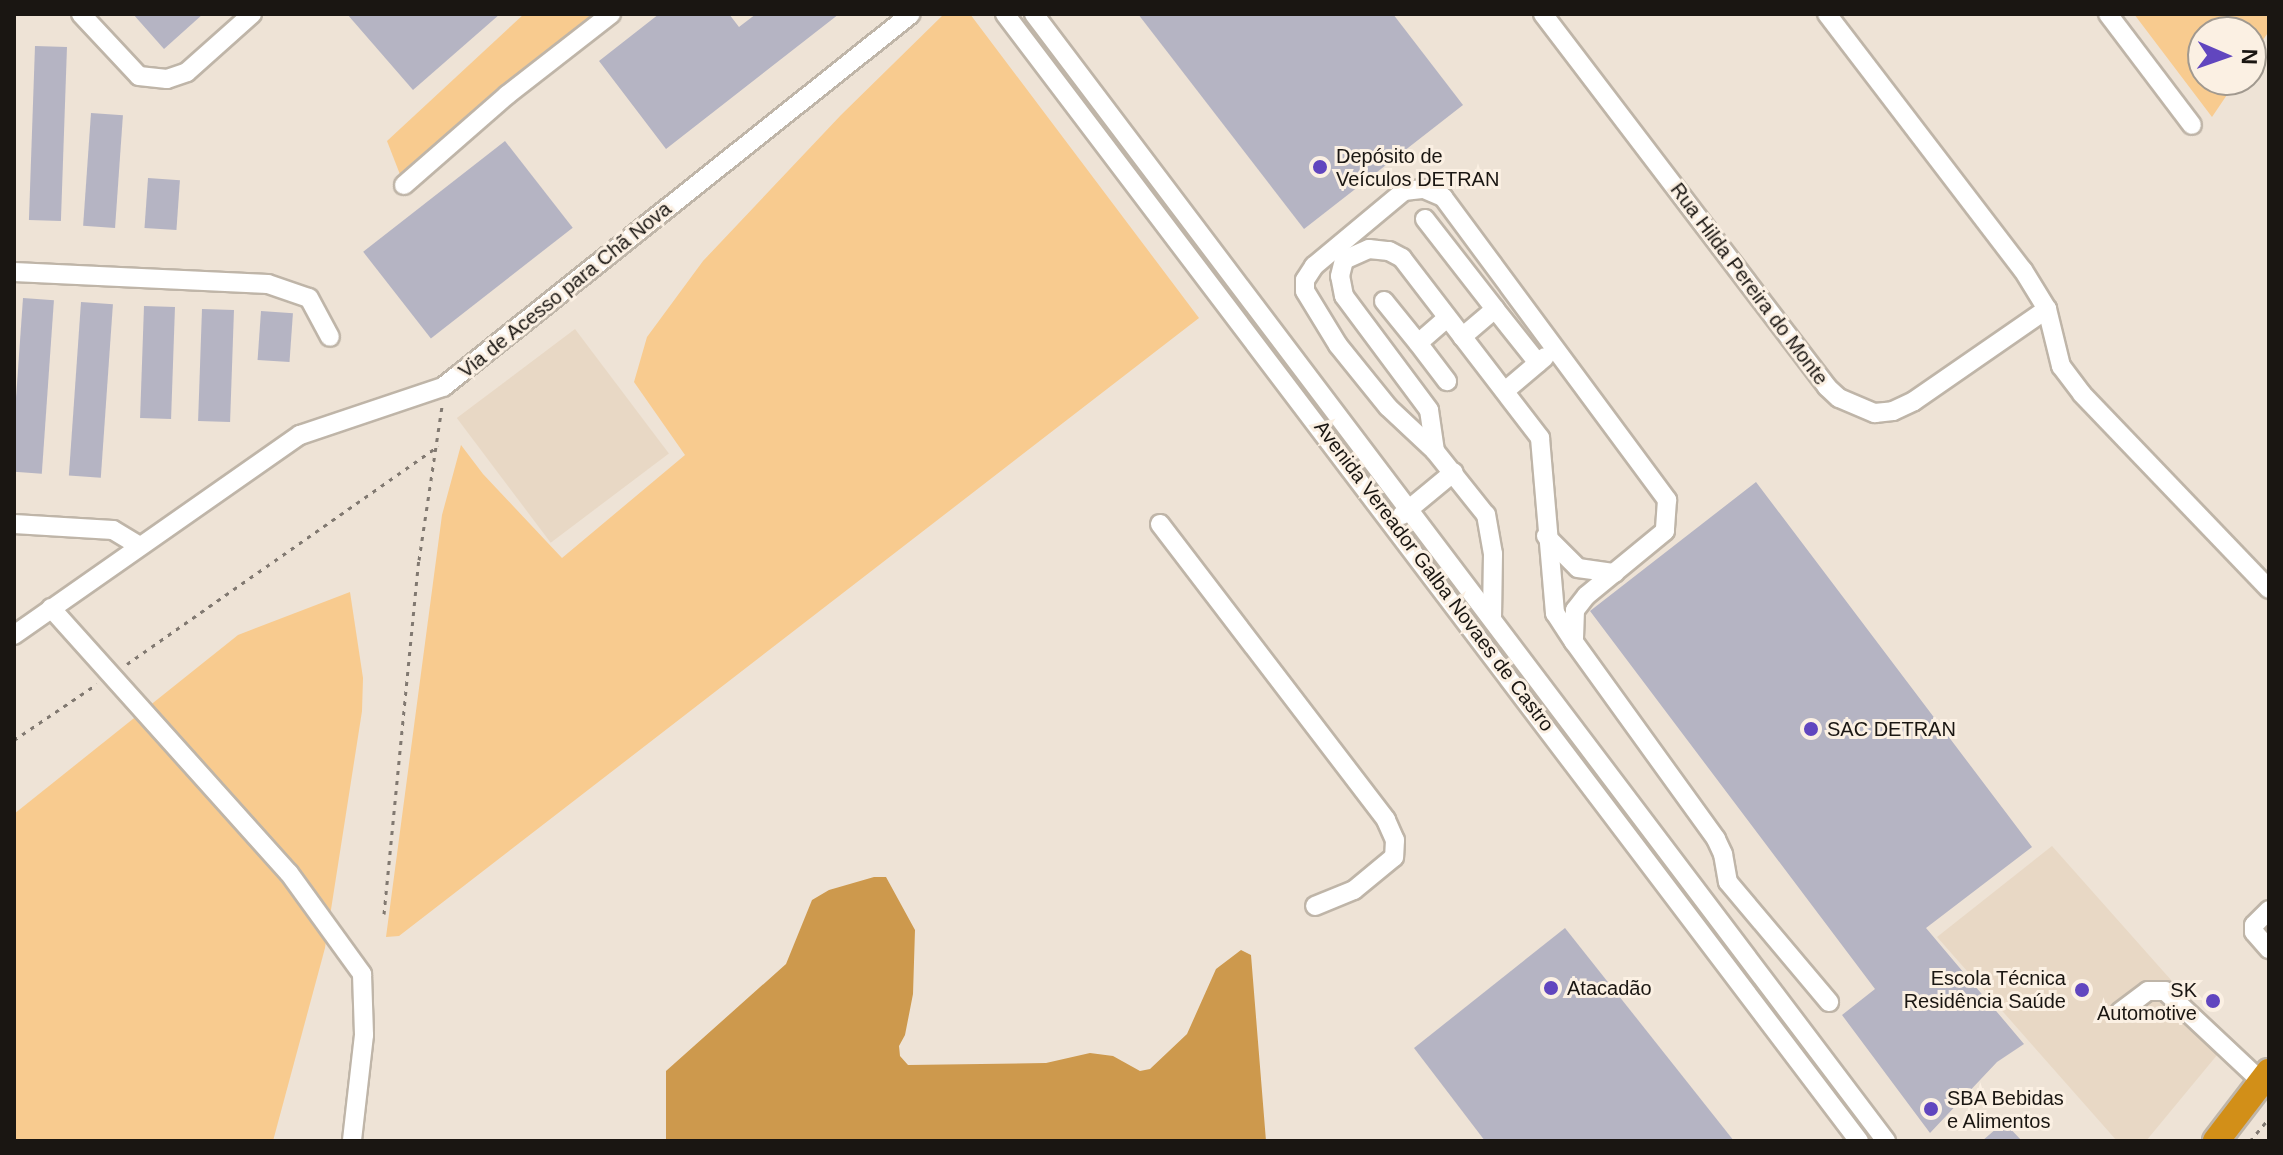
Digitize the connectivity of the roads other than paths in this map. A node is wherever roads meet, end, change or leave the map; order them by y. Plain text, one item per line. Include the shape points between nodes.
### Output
1 (81, 14) edge
2 (252, 14) edge
3 (611, 14) edge
4 (911, 14) edge
5 (1005, 14) edge
6 (1034, 14) edge
7 (1543, 14) edge
8 (1827, 14) edge
9 (2108, 14) edge
10 (2192, 125) dead end
11 (404, 185) dead end
12 (1425, 219) dead end
13 (14, 272) edge
14 (1384, 301) dead end
15 (1495, 309) junction
16 (2047, 309) junction
17 (1447, 318) junction
18 (1366, 324) junction
19 (330, 337) dead end
20 (1462, 337) junction
21 (1418, 343) junction
22 (1338, 345) junction
23 (1553, 350) junction
24 (1538, 363) junction
25 (1447, 381) dead end
26 (1505, 391) junction
27 (1435, 451) junction
28 (1454, 472) junction
29 (1410, 508) junction
30 (1393, 522) junction
31 (14, 524) edge
32 (1160, 524) dead end
33 (1546, 536) junction
34 (138, 545) junction
35 (1615, 573) junction
36 (2269, 589) edge
37 (51, 608) junction
38 (1492, 618) junction
39 (14, 635) edge
40 (1574, 642) junction
41 (1315, 906) dead end
42 (2269, 910) edge
43 (2269, 949) edge
44 (1829, 1002) dead end
45 (2120, 1012) dead end
46 (2265, 1077) edge
47 (352, 1141) edge
48 (1859, 1141) edge
49 (1886, 1141) edge
50 (2216, 1141) edge

1 - 2 street via 139,76 167,79 187,72
3 - 11 street
4 - 34 street, Via de Acesso para Chã Nova via 443,387 300,435
5 - 30 street, Avenida Vereador Galba Novaes de Castro
6 - 29 street, Avenida Vereador Galba Novaes de Castro
7 - 16 street, Rua Hilda Pereira do Monte via 1839,398 1875,413 1893,411
8 - 16 street via 2023,270
9 - 10 street
12 - 15 street
13 - 19 street via 268,284 309,298
14 - 21 street
15 - 20 street
15 - 24 street
16 - 36 street via 2061,366 2082,394
17 - 18 street via 1402,258 1369,249 1344,260 1340,276 1344,296
17 - 20 street
17 - 21 street
18 - 22 street
18 - 27 street via 1429,410
20 - 26 street
21 - 25 street
22 - 23 street via 1305,291 1305,280 1314,266 1404,191 1424,189 1443,197
22 - 27 street via 1388,407
23 - 24 street
23 - 35 street via 1667,500 1665,531
24 - 26 street
26 - 33 street via 1540,438
27 - 28 street
28 - 29 street
28 - 38 street via 1486,515 1493,554
29 - 30 street
29 - 38 street, Avenida Vereador Galba Novaes de Castro
30 - 48 street, Avenida Vereador Galba Novaes de Castro
31 - 34 street via 113,530
32 - 41 street via 1386,820 1395,840 1394,857 1354,890
33 - 35 street via 1578,568
33 - 40 street via 1555,613
34 - 37 street
35 - 40 street via 1575,610
37 - 39 street
37 - 47 street via 289,873 362,974
38 - 49 street, Avenida Vereador Galba Novaes de Castro
40 - 44 street via 1716,839 1728,882
42 - 43 street via 2254,925
45 - 46 street via 2148,991 2165,991
46 - 50 highway

